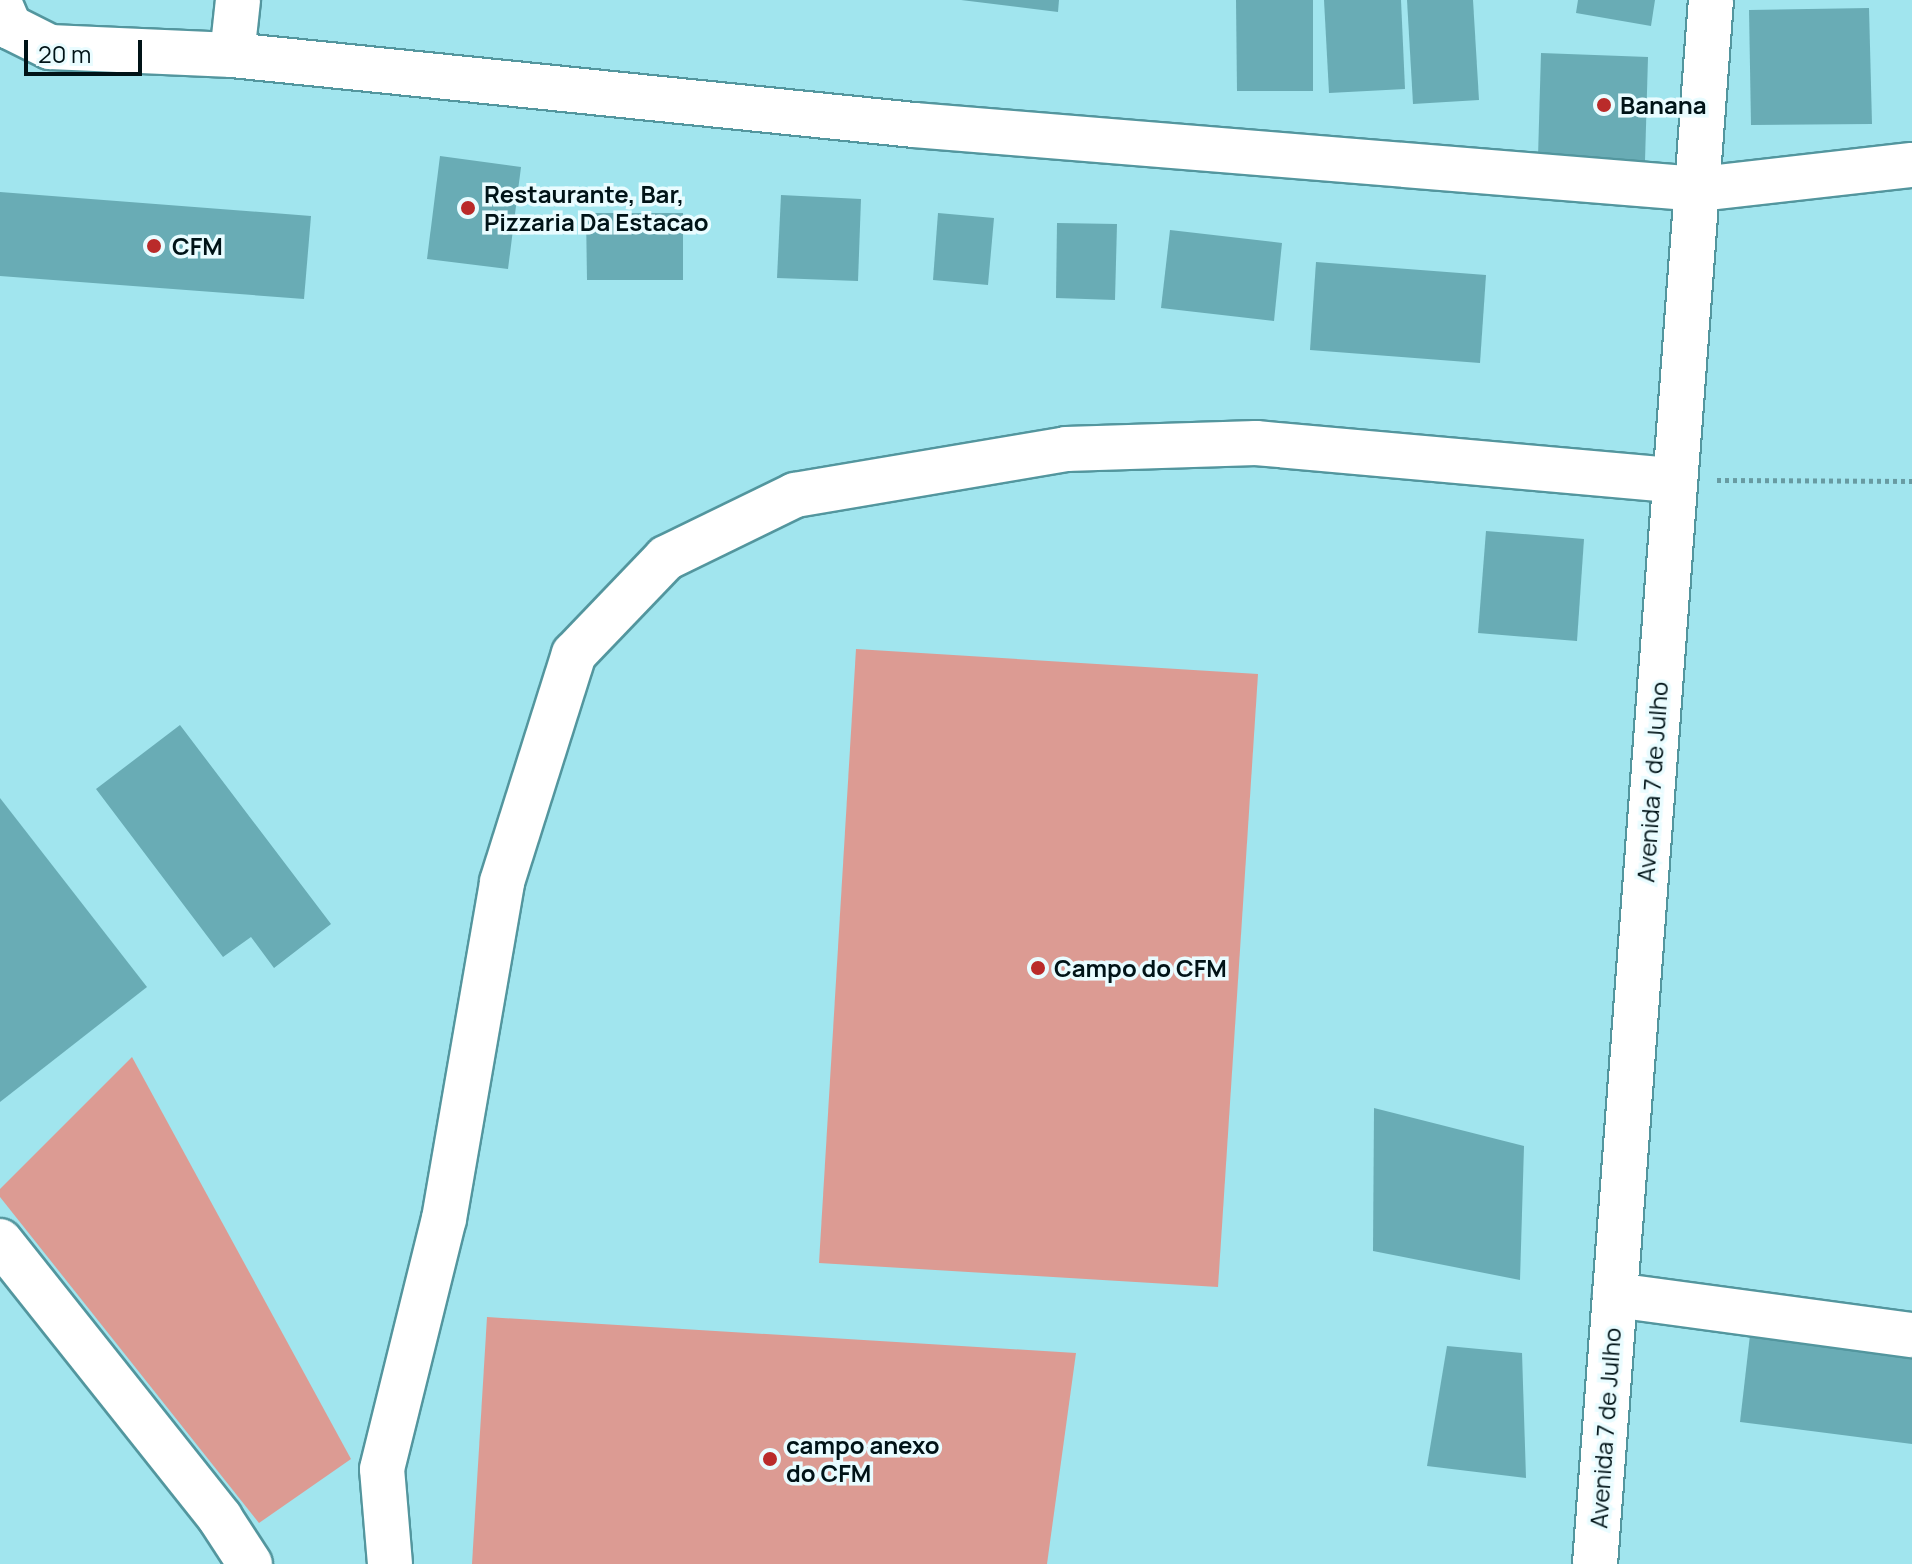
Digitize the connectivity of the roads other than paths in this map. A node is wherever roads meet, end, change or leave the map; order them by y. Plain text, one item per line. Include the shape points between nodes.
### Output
1 (238, 0) edge
2 (1711, 0) edge
3 (0, 4) edge
4 (232, 55) junction
5 (1912, 165) edge
6 (1700, 189) junction
7 (1673, 480) junction
8 (0, 1241) edge
9 (1615, 1295) junction
10 (1912, 1335) edge
11 (250, 1564) edge
12 (390, 1564) edge
13 (1595, 1564) edge

1 - 4 street
2 - 6 street, Avenida 7 de Julho
3 - 4 street via 10,27 50,47
4 - 6 street via 914,125
5 - 6 street
6 - 7 street, Avenida 7 de Julho
7 - 9 street, Avenida 7 de Julho
7 - 12 street via 1256,443 1066,449 795,495 666,558 574,654 502,882 444,1219 382,1469
8 - 11 street via 220,1518
9 - 10 street
9 - 13 street, Avenida 7 de Julho

